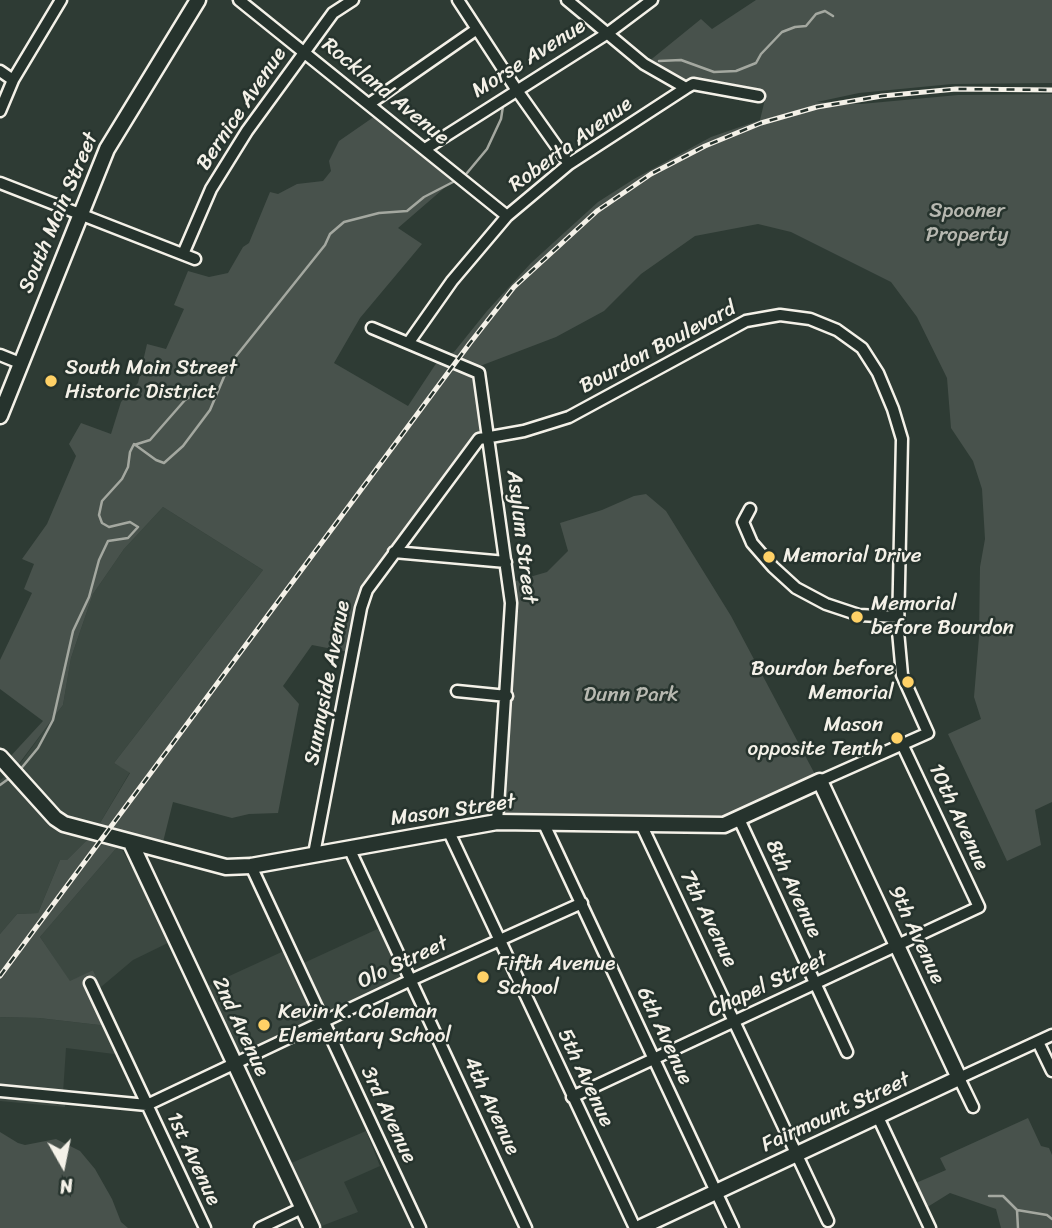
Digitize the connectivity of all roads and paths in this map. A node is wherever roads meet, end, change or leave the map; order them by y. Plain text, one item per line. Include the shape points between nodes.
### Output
1 (61, 0) edge
2 (198, 0) edge
3 (239, 0) edge
4 (353, 0) edge
5 (458, 0) edge
6 (566, 0) edge
7 (652, 0) edge
8 (477, 29) junction
9 (608, 33) junction
10 (304, 52) junction
11 (0, 71) edge
12 (13, 80) junction
13 (686, 88) junction
14 (516, 89) junction
15 (759, 96) dead end
16 (369, 104) junction
17 (0, 110) edge
18 (425, 149) junction
19 (569, 164) junction
20 (0, 183) edge
21 (80, 214) junction
22 (507, 216) junction
23 (183, 254) junction
24 (195, 259) dead end
25 (372, 328) dead end
26 (410, 342) junction
27 (0, 355) edge
28 (20, 363) junction
29 (0, 416) edge
30 (489, 437) junction
31 (750, 509) dead end
32 (394, 552) junction
33 (506, 562) junction
34 (898, 617) junction
35 (457, 691) dead end
36 (507, 696) junction
37 (928, 733) joint
38 (902, 744) junction
39 (0, 757) edge
40 (820, 781) junction
41 (739, 820) junction
42 (497, 822) junction
43 (543, 822) junction
44 (641, 824) junction
45 (448, 830) junction
46 (131, 843) junction
47 (349, 848) junction
48 (314, 854) junction
49 (251, 866) junction
50 (582, 903) junction
51 (979, 906) joint
52 (500, 939) junction
53 (898, 946) junction
54 (411, 980) junction
55 (90, 983) dead end
56 (817, 984) junction
57 (322, 1022) junction
58 (736, 1022) junction
59 (1052, 1035) edge
60 (1038, 1042) junction
61 (846, 1052) dead end
62 (654, 1060) junction
63 (234, 1064) junction
64 (1052, 1071) edge
65 (959, 1078) junction
66 (0, 1091) edge
67 (572, 1097) junction
68 (147, 1105) junction
69 (972, 1107) dead end
70 (878, 1117) junction
71 (797, 1154) junction
72 (716, 1192) junction
73 (302, 1208) junction
74 (828, 1221) dead end
75 (205, 1228) edge
76 (260, 1228) edge
77 (312, 1228) edge
78 (420, 1228) edge
79 (526, 1228) edge
80 (637, 1228) edge
81 (733, 1228) edge
82 (930, 1228) edge

1 - 12 street
2 - 21 street, South Main Street via 107,149
3 - 10 street, Rockland Avenue
4 - 10 street, Bernice Avenue via 333,13
5 - 8 street
6 - 9 street
7 - 9 street, Morse Avenue
8 - 14 street
8 - 16 street
9 - 13 street via 644,64
9 - 14 street, Morse Avenue
10 - 16 street, Rockland Avenue
10 - 23 street, Bernice Avenue via 211,189
11 - 12 street
12 - 17 street
13 - 15 street via 693,84
13 - 19 street, Roberta Avenue
14 - 18 street, Morse Avenue
14 - 19 street
16 - 18 street, Rockland Avenue
18 - 22 street, Rockland Avenue
19 - 22 street, Roberta Avenue
20 - 21 street
21 - 23 street
21 - 28 street, South Main Street
22 - 26 street, Roberta Avenue via 452,281
23 - 24 street
25 - 26 street, Asylum Street
26 - 30 street, Asylum Street via 480,373
27 - 28 street
28 - 29 street, South Main Street
30 - 32 street, Sunnyside Avenue via 480,439
30 - 33 street, Asylum Street
30 - 34 street, Bourdon Boulevard via 569,417 746,321 780,314 837,330 862,348 878,373 902,439
31 - 34 street via 743,522 752,543 796,588 859,615
32 - 33 street
32 - 48 street, Sunnyside Avenue via 367,590 361,608
33 - 36 street, Asylum Street via 511,603
34 - 37 street, Bourdon Boulevard via 902,675
35 - 36 street
36 - 42 street, Asylum Street
37 - 38 street, Mason Street
38 - 40 street, Mason Street
38 - 51 street, 10th Avenue
39 - 46 street, Mason Street via 64,824
40 - 41 street, Mason Street
40 - 53 street, 9th Avenue
41 - 44 street, Mason Street via 724,825
41 - 56 street, 8th Avenue
42 - 43 street, Mason Street
42 - 45 street, Mason Street
43 - 44 street, Mason Street
43 - 50 street, 6th Avenue
44 - 58 street, 7th Avenue
45 - 47 street, Mason Street
45 - 52 street, 5th Avenue
46 - 49 street, Mason Street via 226,867
46 - 63 street, 2nd Avenue
47 - 48 street, Mason Street
47 - 54 street, 4th Avenue
48 - 49 street, Mason Street
49 - 57 street, 3rd Avenue
50 - 52 street, Olo Street
50 - 62 street, 6th Avenue
51 - 53 street, Chapel Street
52 - 54 street, Olo Street
52 - 67 street, 5th Avenue
53 - 56 street, Chapel Street
53 - 65 street, 9th Avenue
54 - 57 street, Olo Street
54 - 79 street, 4th Avenue
55 - 68 street, 1st Avenue
56 - 58 street, Chapel Street
56 - 61 street, 8th Avenue
57 - 63 street, Olo Street
57 - 78 street, 3rd Avenue
58 - 62 street, Chapel Street
58 - 71 street, 7th Avenue
59 - 60 street, Fairmount Street
60 - 64 street
60 - 65 street, Fairmount Street
62 - 67 street, Chapel Street
62 - 72 street, 6th Avenue
63 - 68 street, Olo Street
63 - 73 street, 2nd Avenue
65 - 69 street, 9th Avenue
65 - 70 street, Fairmount Street
66 - 68 street
67 - 80 street, 5th Avenue
68 - 75 street, 1st Avenue
70 - 71 street, Fairmount Street
70 - 82 street
71 - 72 street, Fairmount Street
71 - 74 street, 7th Avenue
72 - 80 street, Fairmount Street
72 - 81 street, 6th Avenue
73 - 76 street
73 - 77 street, 2nd Avenue

